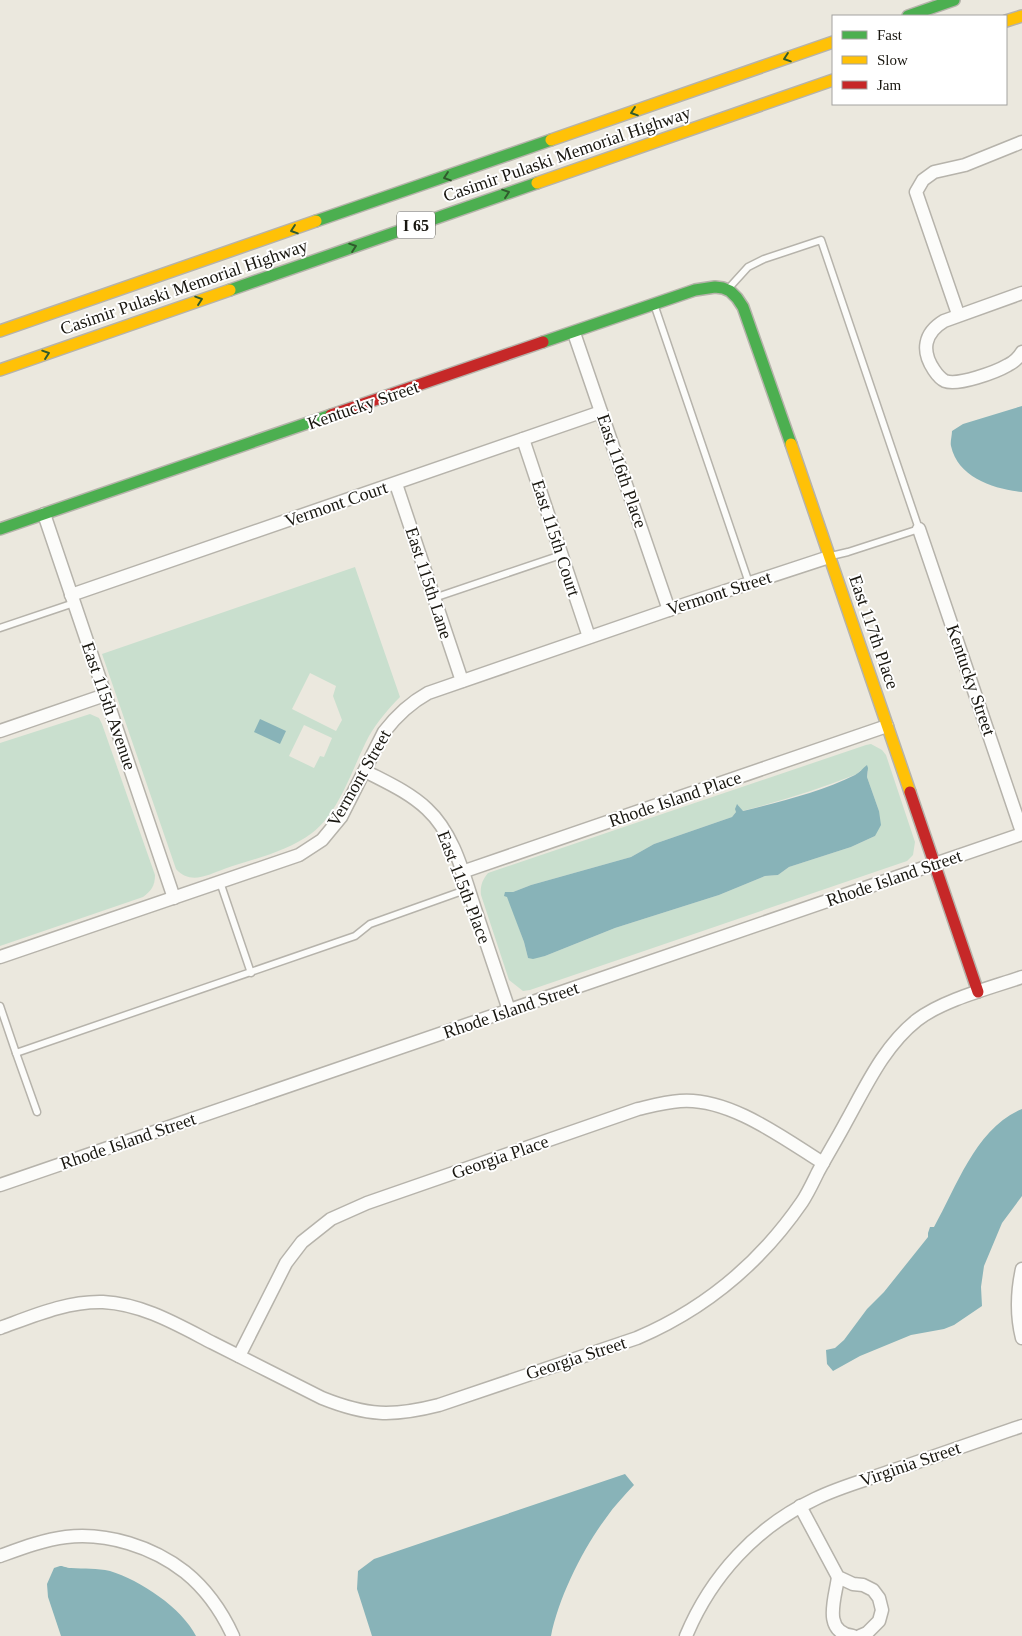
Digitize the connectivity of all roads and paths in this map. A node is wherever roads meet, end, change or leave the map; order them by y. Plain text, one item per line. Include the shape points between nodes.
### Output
1 (954, 0) edge
2 (911, 15) edge
3 (1022, 16) edge
4 (1007, 21) edge
5 (832, 42) edge
6 (832, 80) edge
7 (1022, 142) edge
8 (727, 290) junction
9 (1022, 293) edge
10 (654, 304) junction
11 (958, 314) junction
12 (0, 331) edge
13 (574, 333) junction
14 (1022, 352) edge
15 (0, 370) edge
16 (602, 412) junction
17 (523, 440) junction
18 (396, 484) junction
19 (44, 514) junction
20 (0, 529) edge
21 (919, 529) junction
22 (561, 555) junction
23 (829, 557) junction
24 (749, 583) junction
25 (434, 598) junction
26 (72, 599) junction
27 (669, 610) junction
28 (0, 628) edge
29 (589, 637) junction
30 (462, 681) junction
31 (105, 696) junction
32 (887, 726) junction
33 (0, 732) edge
34 (365, 771) junction
35 (1022, 833) edge
36 (934, 864) junction
37 (462, 872) junction
38 (220, 882) junction
39 (468, 889) junction
40 (174, 898) junction
41 (0, 957) edge
42 (251, 973) junction
43 (1022, 977) edge
44 (978, 992) junction
45 (0, 1006) edge
46 (509, 1010) junction
47 (16, 1053) junction
48 (37, 1112) dead end
49 (823, 1163) junction
50 (0, 1185) edge
51 (1022, 1269) edge
52 (0, 1328) edge
53 (1022, 1338) edge
54 (239, 1356) junction
55 (1022, 1426) edge
56 (800, 1506) junction
57 (0, 1556) edge
58 (838, 1576) junction
59 (233, 1636) edge
60 (686, 1636) edge
61 (853, 1636) edge
62 (860, 1636) edge

1 - 2 main road
3 - 4 main road
5 -> 12 main road, Casimir Pulaski Memorial Highway / I 65
15 -> 6 main road, Casimir Pulaski Memorial Highway / I 65
7 - 11 street via 964,165 934,172 923,180 916,192
8 - 10 main road, Kentucky Street via 704,288
8 - 21 lane via 748,266 821,240
8 - 23 main road, East 117th Place via 743,305
9 - 11 street
10 - 13 main road, Kentucky Street
10 - 24 lane
11 - 14 street via 936,325 926,344 928,360 944,381 966,381 994,371 1010,365
13 - 16 street, East 116th Place
13 - 19 main road, Kentucky Street
16 - 17 street, Vermont Court
16 - 27 street, East 116th Place
17 - 18 street, Vermont Court
17 - 22 street, East 115th Court
18 - 25 street, East 115th Lane
18 - 26 street, Vermont Court
19 - 20 main road, Kentucky Street
19 - 26 street, East 115th Avenue
21 - 23 lane
21 - 35 street, Kentucky Street
22 - 25 lane
22 - 29 street, East 115th Court
23 - 24 street, Vermont Street
23 - 32 main road, East 117th Place
24 - 27 street, Vermont Street
25 - 30 street, East 115th Lane
26 - 28 lane
26 - 31 street, East 115th Avenue
27 - 29 street, Vermont Street
29 - 30 street, Vermont Street
30 - 34 street, Vermont Street via 428,693 404,709 384,732
31 - 33 street
31 - 40 street, East 115th Avenue
32 - 36 main road, East 117th Place
32 - 37 street, Rhode Island Place
34 - 37 street, East 115th Place via 428,809 441,824
34 - 38 street, Vermont Street via 341,817 322,840 299,855
35 - 36 street, Rhode Island Street
36 - 44 main road, East 117th Place
36 - 46 street, Rhode Island Street
37 - 39 street, East 115th Place
38 - 40 street, Vermont Street
38 - 42 lane
39 - 42 lane via 370,924 355,936
39 - 46 street, East 115th Place
40 - 41 street, Vermont Street
42 - 47 lane
43 - 44 street, Georgia Street
44 - 49 street, Georgia Street via 934,1010 899,1036 872,1074
45 - 47 lane
46 - 50 street, Rhode Island Street
47 - 48 lane
49 - 54 street, Georgia Street via 802,1201 764,1249 737,1277 682,1316 637,1338 439,1405 380,1414 346,1408
49 - 54 street, Georgia Place via 737,1112 680,1101 638,1109 367,1203 331,1219 302,1242 286,1263
51 - 53 street via 1017,1303
52 - 54 street, Georgia Street via 65,1306 110,1303 162,1317
55 - 56 street, Virginia Street via 823,1495
56 - 58 street
56 - 60 street via 765,1530 734,1559 708,1592
57 - 59 street via 68,1537 108,1538 147,1550 185,1572 224,1616
58 - 61 street via 832,1611 834,1620 839,1630
58 - 62 street via 873,1590 879,1598 882,1610 879,1621 867,1634

